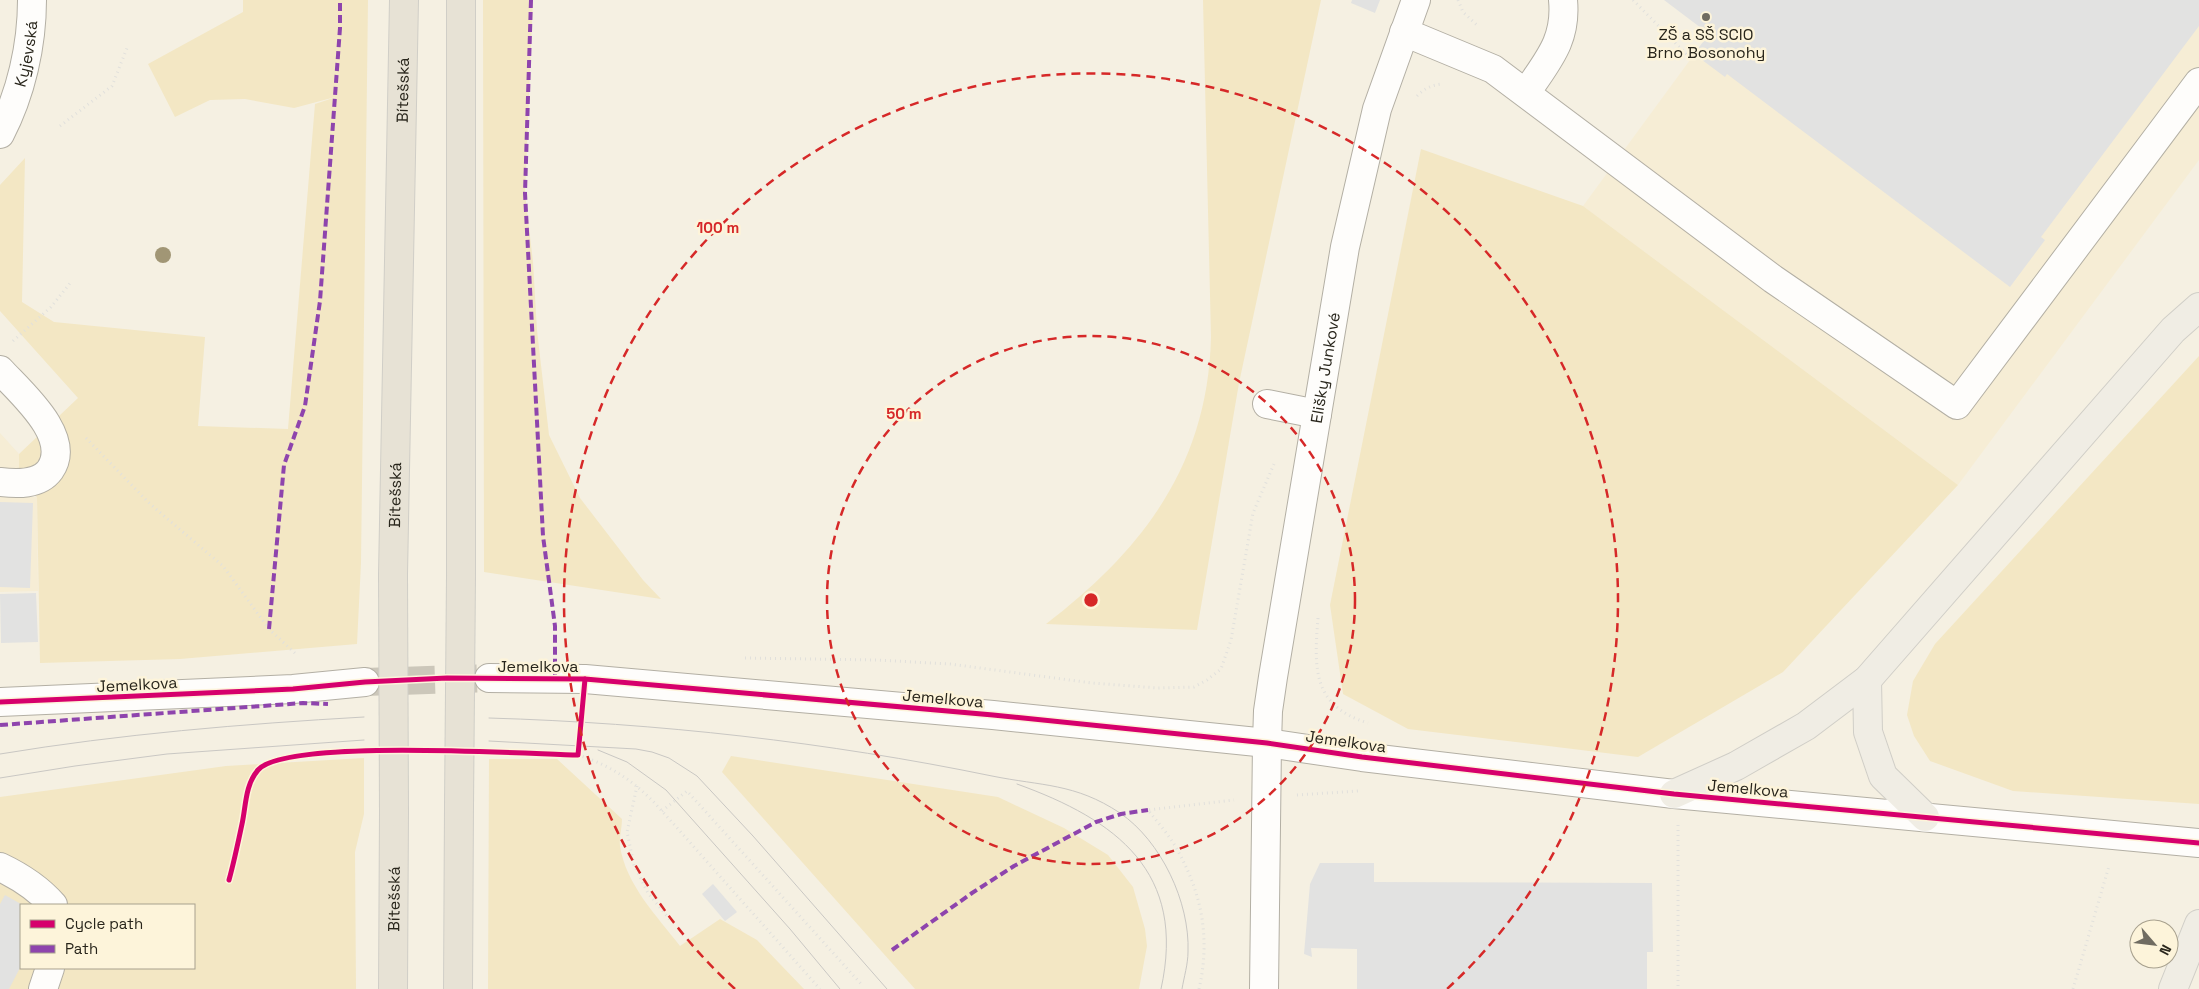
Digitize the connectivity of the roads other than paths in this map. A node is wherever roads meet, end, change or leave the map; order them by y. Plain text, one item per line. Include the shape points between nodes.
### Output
1 (32, 0) edge
2 (404, 0) edge
3 (461, 0) edge
4 (1416, 0) edge
5 (1563, 0) edge
6 (1404, 32) junction
7 (2199, 82) edge
8 (1526, 93) junction
9 (0, 134) edge
10 (2199, 307) edge
11 (0, 370) edge
12 (1267, 404) dead end
13 (1317, 414) junction
14 (0, 482) edge
15 (489, 678) tunnel mouth
16 (1867, 680) junction
17 (365, 682) tunnel mouth
18 (0, 702) edge
19 (1267, 743) junction
20 (1674, 794) junction
21 (1926, 817) junction
22 (2199, 843) edge
23 (0, 867) edge
24 (52, 904) edge
25 (2198, 926) edge
26 (50, 969) edge
27 (43, 989) edge
28 (393, 989) edge
29 (458, 989) edge
30 (1264, 989) edge
31 (2172, 989) edge

1 - 9 street, Kyjevská via 29,44 16,94
2 - 28 highway, Bítešská, bridge via 392,575
3 - 29 highway, bridge
4 - 6 street, Elišky Junkové
5 - 8 street via 1563,30 1558,43
6 - 8 street via 1493,69
6 - 13 street, Elišky Junkové via 1368,142
7 - 8 street via 1956,405 1773,279
10 - 16 main road via 2173,330
11 - 14 street via 42,416 57,445 54,463 44,477 19,484
12 - 13 street
13 - 19 street, Elišky Junkové via 1268,711
15 - 19 street, Jemelkova via 585,678
16 - 20 main road via 1806,726 1736,766
16 - 21 main road via 1868,732 1883,776
17 - 18 street, Jemelkova
19 - 20 street, Jemelkova
19 - 30 street, Elišky Junkové
20 - 21 street, Jemelkova
21 - 22 street, Jemelkova
23 - 24 street
25 - 31 main road
26 - 27 street

